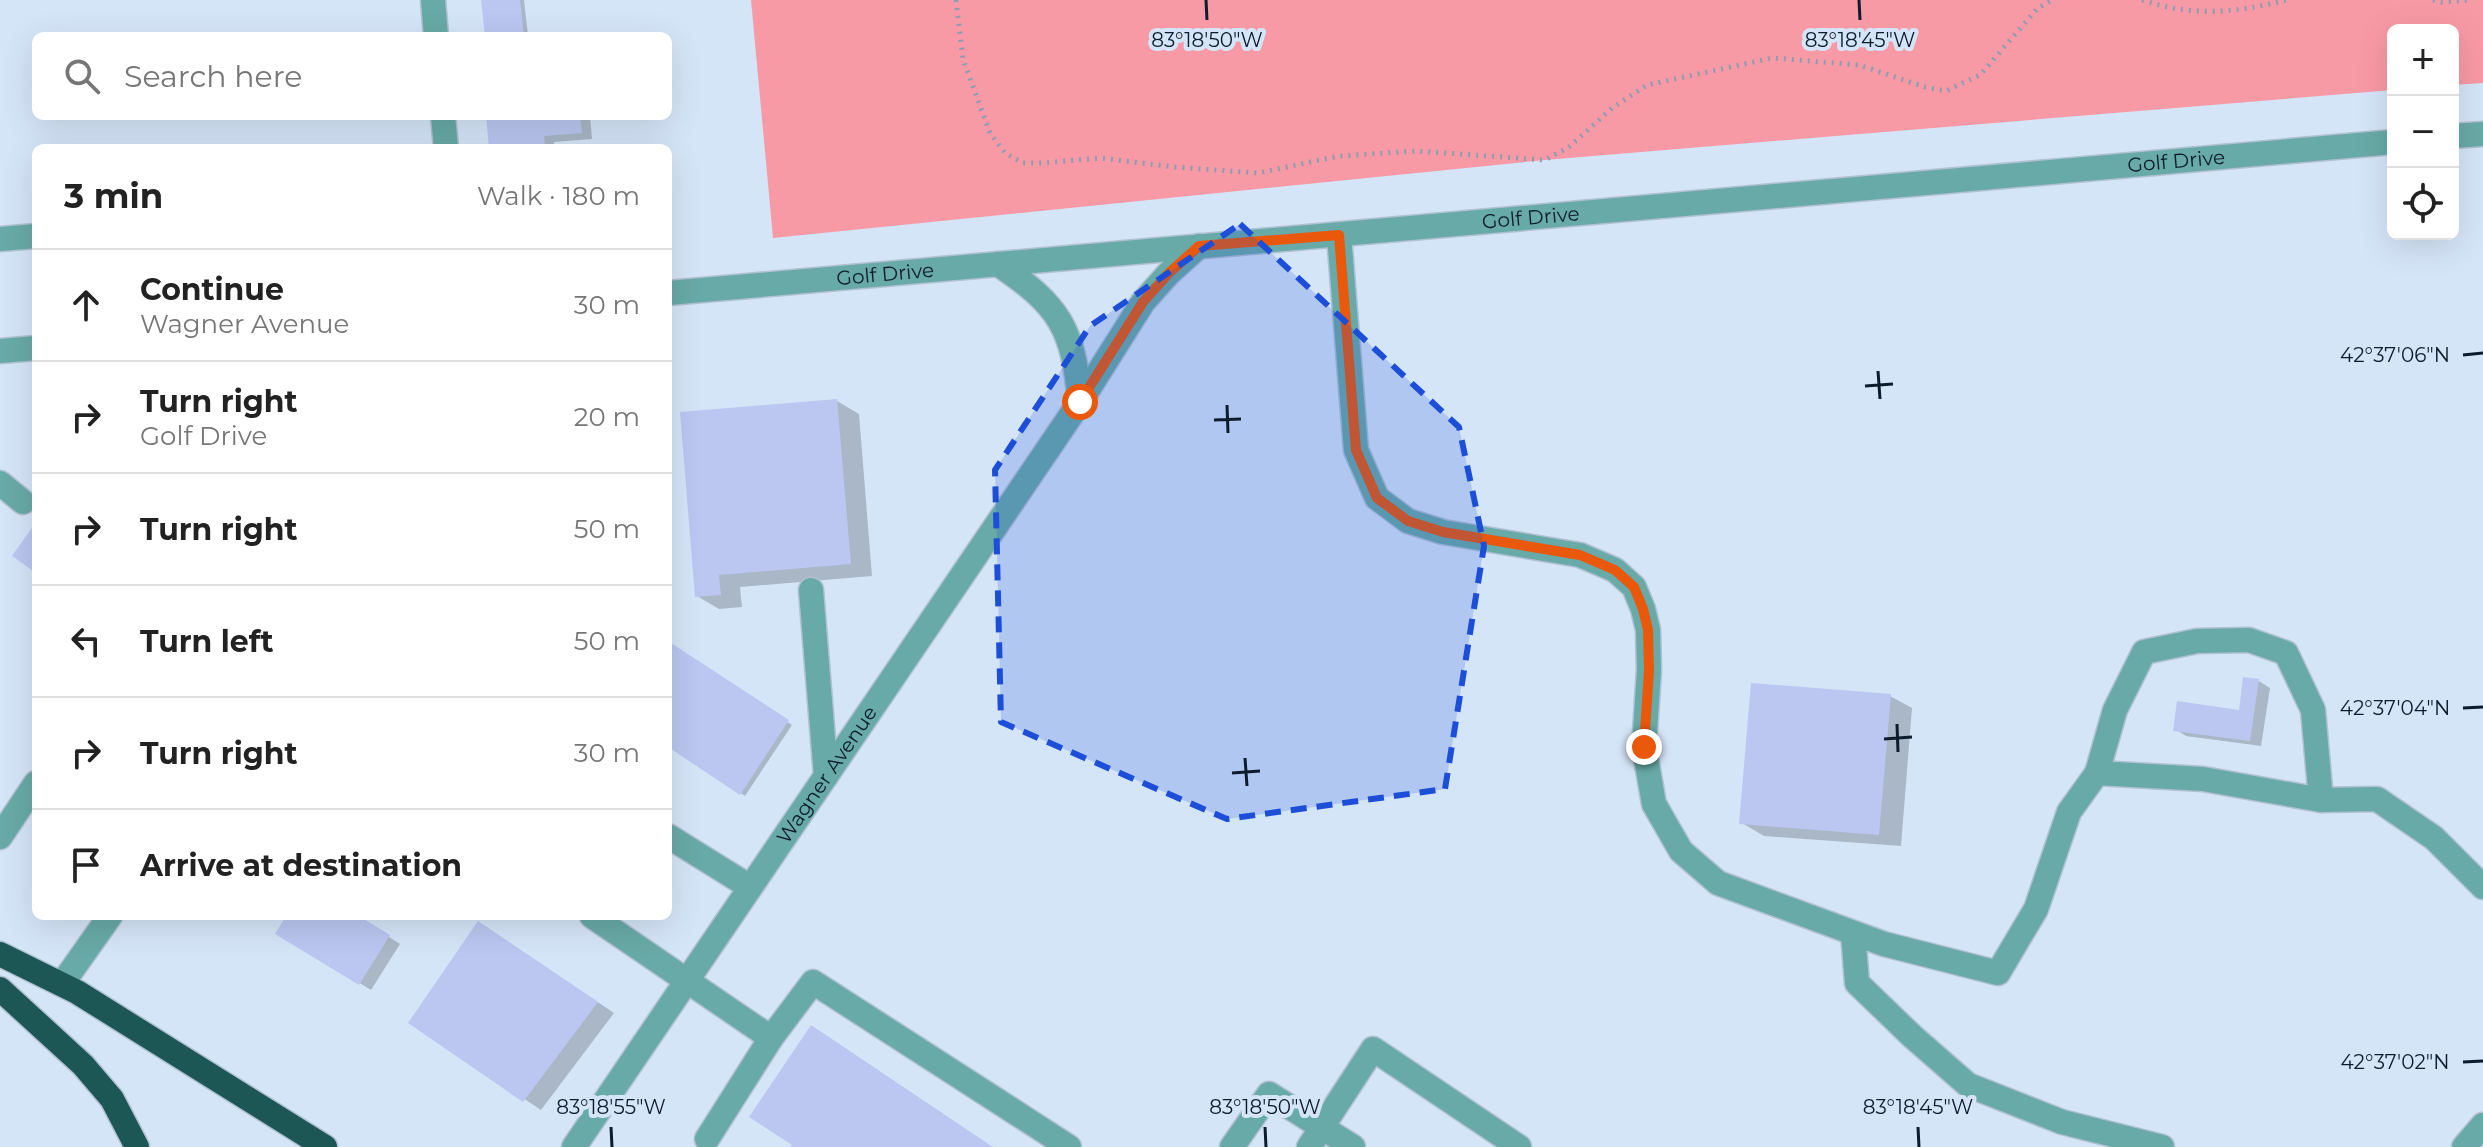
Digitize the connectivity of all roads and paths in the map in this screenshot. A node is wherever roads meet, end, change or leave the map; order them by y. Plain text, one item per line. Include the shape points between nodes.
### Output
1 (433, 0) edge
2 (956, 0) edge
3 (2052, 0) edge
4 (2142, 0) edge
5 (2287, 0) edge
6 (2433, 0) edge
7 (2471, 0) edge
8 (436, 32) edge
9 (443, 120) edge
10 (2483, 134) edge
11 (2459, 136) edge
12 (2387, 143) edge
13 (446, 144) edge
14 (1339, 235) junction
15 (32, 236) edge
16 (0, 239) edge
17 (1199, 246) junction
18 (998, 264) junction
19 (672, 293) edge
20 (32, 348) edge
21 (0, 351) edge
22 (1080, 402) junction
23 (0, 483) edge
24 (23, 502) dead end
25 (811, 590) dead end
26 (2097, 773) junction
27 (826, 776) junction
28 (32, 789) edge
29 (2321, 800) junction
30 (0, 837) edge
31 (672, 838) edge
32 (750, 887) junction
33 (2483, 887) edge
34 (107, 920) edge
35 (598, 920) edge
36 (1853, 933) junction
37 (0, 954) edge
38 (688, 979) junction
39 (62, 984) junction
40 (0, 989) edge
41 (771, 1038) junction
42 (2483, 1125) edge
43 (1316, 1137) edge
44 (707, 1139) dead end
45 (137, 1147) edge
46 (325, 1147) edge
47 (574, 1147) edge
48 (1069, 1147) edge
49 (1232, 1147) edge
50 (1353, 1147) edge
51 (1519, 1147) edge
52 (2162, 1147) edge
53 (2464, 1147) edge

1 - 8 street
2 - 3 path via 963,59 990,133 1005,153 1023,163 1100,158 1258,173 1339,156 1417,151 1545,160 1647,85 1772,58 1859,65 1946,91 1980,75 2037,9
4 - 5 path via 2196,13
6 - 7 path
9 - 13 street
10 - 11 street
12 - 14 street, Golf Drive
14 - 17 street, Golf Drive
14 - 36 street via 1356,450 1377,498 1408,521 1443,532 1580,555 1615,570 1634,587 1648,630 1644,747 1654,804 1681,851 1718,883
15 - 16 street
17 - 18 street, Golf Drive
17 - 22 street, Wagner Avenue via 1143,302
18 - 19 street, Golf Drive
18 - 22 street via 1033,288 1062,322 1076,362
20 - 21 street
22 - 27 street, Wagner Avenue
23 - 24 street
25 - 27 street
26 - 29 street via 2203,779
26 - 29 street via 2115,710 2144,652 2197,641 2249,640 2286,653 2313,710
26 - 36 street via 2069,812 2036,909 1998,973
27 - 32 street, Wagner Avenue
28 - 30 street
29 - 33 street via 2377,799 2434,838
31 - 32 street
32 - 38 street, Wagner Avenue
34 - 39 street
35 - 38 street
36 - 52 street via 1857,983 1968,1085 2062,1122
37 - 39 highway
38 - 41 street
38 - 47 street, Wagner Avenue
39 - 46 highway
40 - 45 highway via 93,1076
41 - 44 street
41 - 48 street via 813,982
42 - 53 street
43 - 49 street via 1269,1094
43 - 50 street
43 - 51 street via 1373,1049

